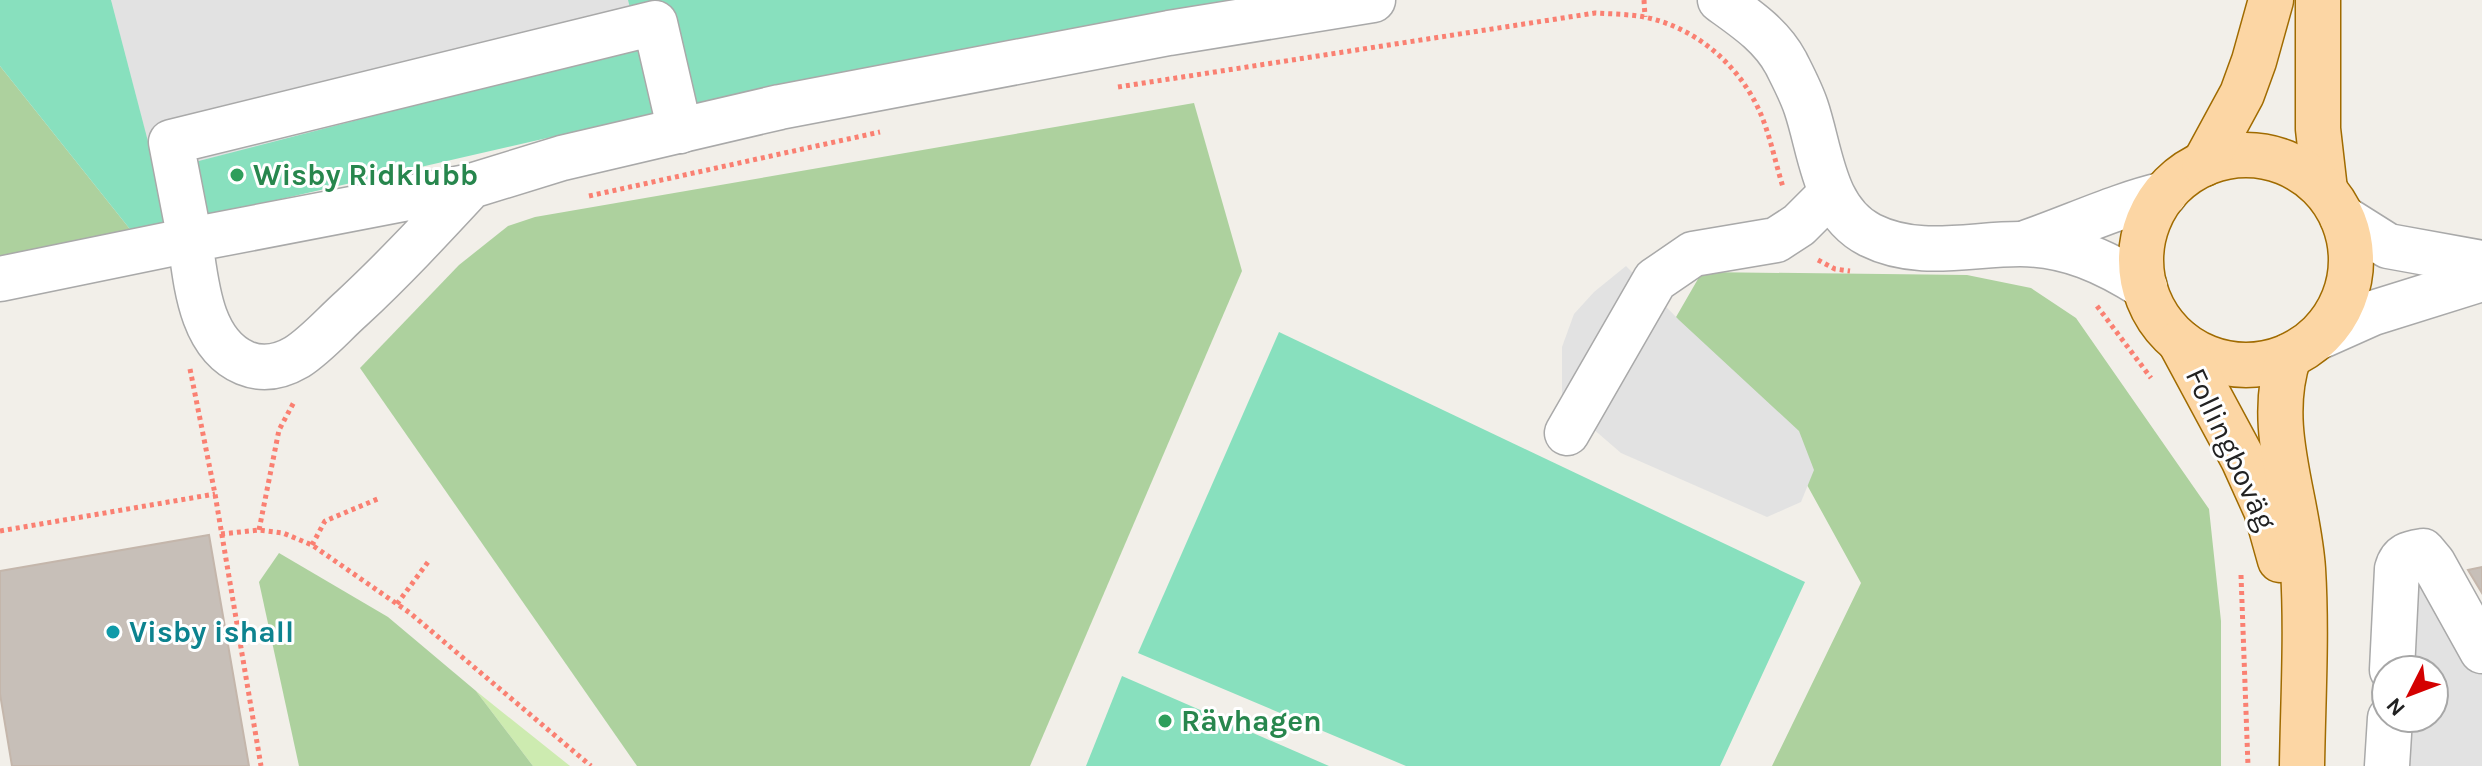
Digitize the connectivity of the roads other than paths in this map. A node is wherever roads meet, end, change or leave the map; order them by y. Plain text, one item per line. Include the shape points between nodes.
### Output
1 (1373, 0) edge
2 (1720, 0) edge
3 (2271, 0) edge
4 (2318, 0) edge
5 (680, 131) junction
6 (2204, 164) junction
7 (471, 186) junction
8 (1831, 193) junction
9 (2165, 194) junction
10 (2334, 204) junction
11 (190, 240) junction
12 (2022, 244) junction
13 (2482, 263) edge
14 (0, 279) edge
15 (2482, 279) edge
16 (2145, 287) junction
17 (2180, 342) junction
18 (2303, 347) junction
19 (1567, 433) dead end
20 (2304, 651) junction
21 (2482, 651) edge
22 (2393, 654) edge
23 (2389, 734) edge
24 (2302, 766) edge
25 (2387, 766) edge

1 - 5 street via 1155,35
2 - 8 street via 1765,35 1784,60 1806,108
3 - 6 main road via 2242,94
4 - 10 main road via 2318,129
5 - 7 street
5 - 11 street via 655,23 171,142
6 - 9 main road
6 - 10 main road via 2247,155 2275,159 2302,171
7 - 11 street
7 - 11 street via 326,332 296,358 269,368 232,357 216,337 198,293
8 - 12 street via 1848,218 1868,234 1917,249
8 - 19 street via 1776,240 1693,254 1655,280
9 - 12 street
9 - 16 main road via 2145,231
10 - 13 street via 2388,246
10 - 18 main road via 2350,246 2347,289 2336,316
11 - 14 street
12 - 16 street via 2078,251
15 - 18 street via 2373,313
16 - 17 main road via 2158,317
17 - 18 main road via 2226,364 2252,366
17 - 20 main road, Follingboväg via 2266,510
18 - 20 main road, Follingboväg via 2282,377 2279,398 2303,569
20 - 24 main road, Follingboväg
21 - 22 street via 2423,551 2407,553 2399,561
23 - 25 street

